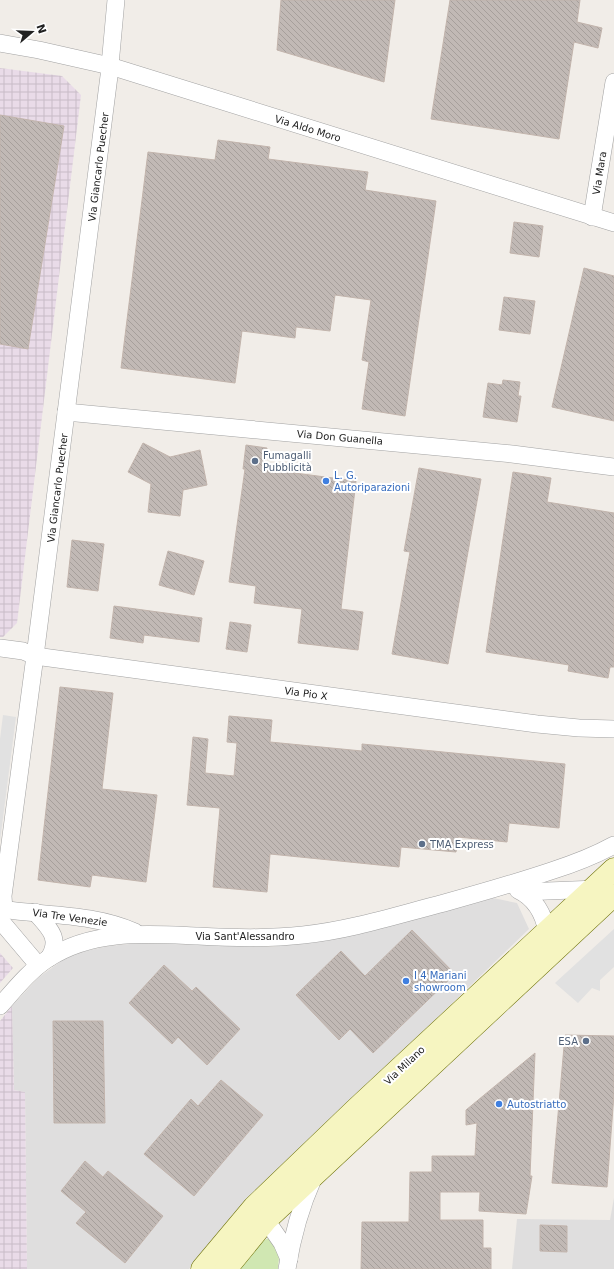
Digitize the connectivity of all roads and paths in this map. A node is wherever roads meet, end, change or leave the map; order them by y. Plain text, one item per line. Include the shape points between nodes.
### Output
1 (116, 0) edge
2 (0, 43) edge
3 (110, 66) junction
4 (614, 82) edge
5 (592, 217) junction
6 (614, 223) edge
7 (66, 412) junction
8 (614, 467) edge
9 (0, 648) edge
10 (36, 656) junction
11 (614, 729) edge
12 (614, 844) edge
13 (614, 869) edge
14 (614, 882) edge
15 (516, 889) junction
16 (593, 890) junction
17 (614, 896) edge
18 (36, 912) junction
19 (1, 913) edge
20 (547, 932) junction
21 (139, 934) junction
22 (44, 961) junction
23 (0, 1006) edge
24 (315, 1174) junction
25 (243, 1220) junction
26 (266, 1220) junction
27 (226, 1240) junction
28 (288, 1264) edge
29 (202, 1269) edge
30 (213, 1269) edge
31 (226, 1269) edge

1 - 3 street, Via Giancarlo Puecher
2 - 3 street, Via Aldo Moro
3 - 5 street, Via Aldo Moro
3 - 7 street, Via Giancarlo Puecher
4 - 5 street, Via Mara
5 - 6 street, Via Aldo Moro
7 - 8 street, Via Don Guanella via 512,454
7 - 10 street, Via Giancarlo Puecher
9 - 10 street, Via Pio X via 24,651
10 - 11 street, Via Pio X via 537,724
10 - 19 street, Via Giancarlo Puecher
12 - 15 street
13 - 16 main road, Via Milano
14 - 16 street
15 - 16 street
15 - 20 street via 539,908
15 - 21 street, Via Sant'Alessandro via 333,931 303,935 232,938
16 - 20 main road, Via Milano
17 - 24 main road, Via Milano
18 - 19 street, Via Tre Venezie
18 - 21 street, Via Tre Venezie via 99,920
18 - 22 street via 53,935 54,951
19 - 22 street
20 - 25 main road, Via Milano via 356,1109
21 - 22 street, Via Sant'Alessandro via 73,945
22 - 23 street, Via Sant'Alessandro
24 - 26 main road, Via Milano
24 - 28 street via 304,1198
25 - 26 street
25 - 27 main road, Via Milano
26 - 28 street via 282,1243
26 - 31 main road, Via Milano
27 - 29 main road, Via Milano
27 - 30 street via 222,1254

